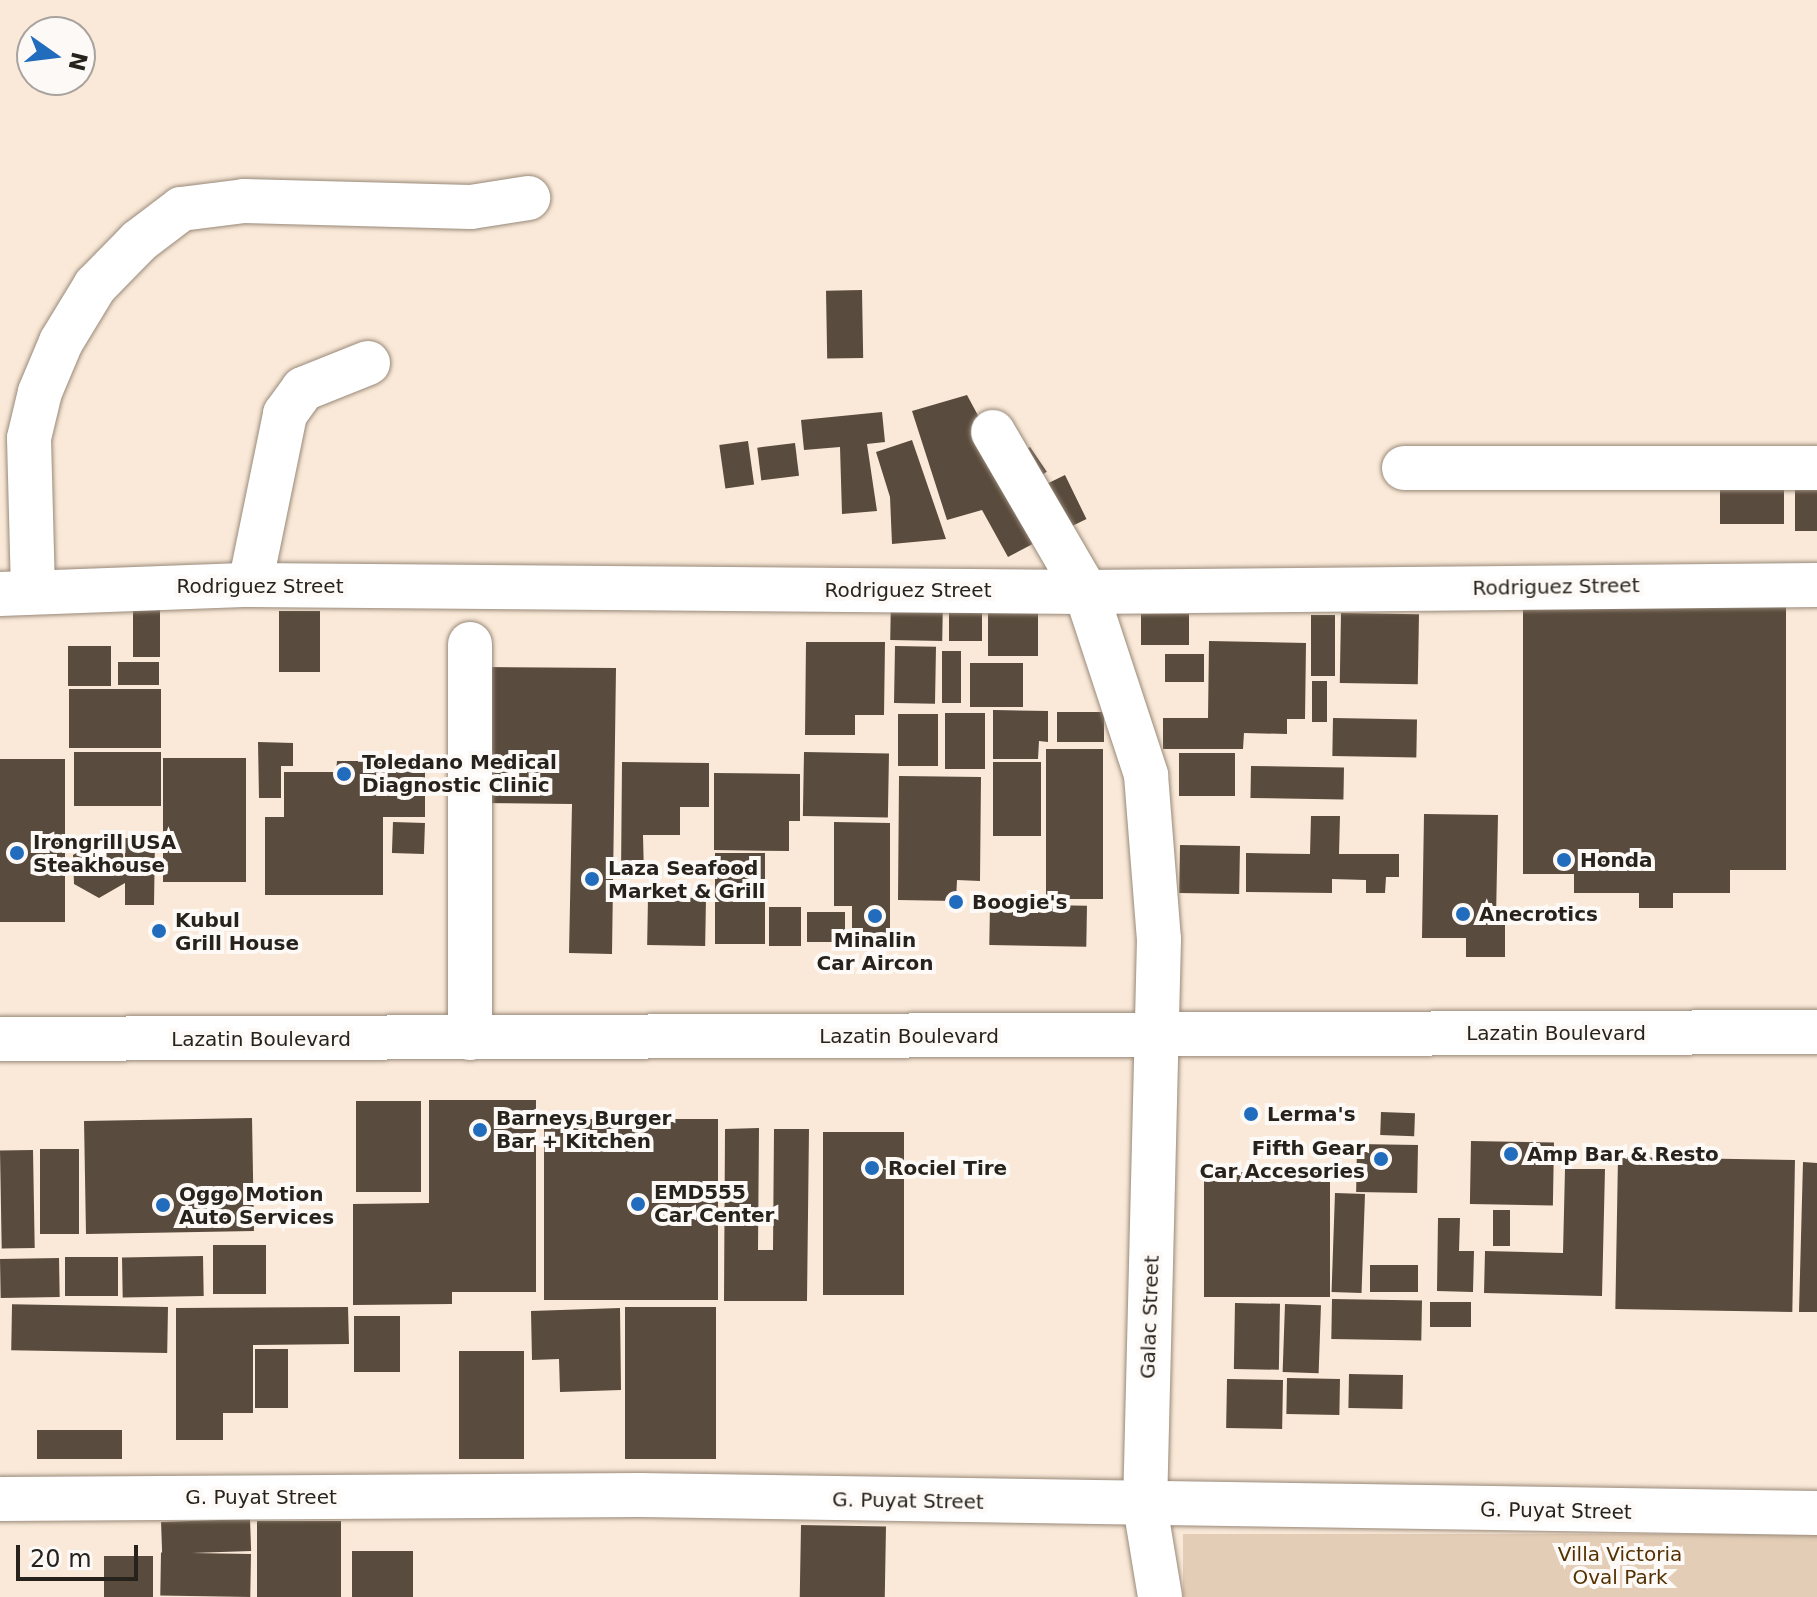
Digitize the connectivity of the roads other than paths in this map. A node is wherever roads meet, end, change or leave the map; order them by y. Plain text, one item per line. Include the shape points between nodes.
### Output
1 (528, 198) dead end
2 (368, 363) dead end
3 (993, 432) dead end
4 (1404, 468) dead end
5 (1817, 468) edge
6 (250, 585) junction
7 (1817, 585) edge
8 (17, 592) edge
9 (1086, 592) junction
10 (470, 644) dead end
11 (1817, 1032) edge
12 (1158, 1035) junction
13 (470, 1038) junction
14 (0, 1039) edge
15 (0, 1499) edge
16 (1145, 1506) junction
17 (1817, 1513) edge
18 (1160, 1597) edge

1 - 8 street via 471,207 244,201 181,209 139,241 95,286 61,342 40,392 29,438
2 - 6 street via 303,389 285,414
3 - 9 street, Galac Street
4 - 5 street
6 - 8 street, Rodriguez Street
6 - 9 street, Rodriguez Street
7 - 9 street, Rodriguez Street
9 - 12 street, Galac Street via 1146,775 1159,939
10 - 13 street
11 - 12 street, Lazatin Boulevard
12 - 13 street, Lazatin Boulevard
12 - 16 street, Galac Street
13 - 14 street, Lazatin Boulevard
15 - 16 street, G. Puyat Street via 621,1494
16 - 17 street, G. Puyat Street
16 - 18 street, Galac Street

